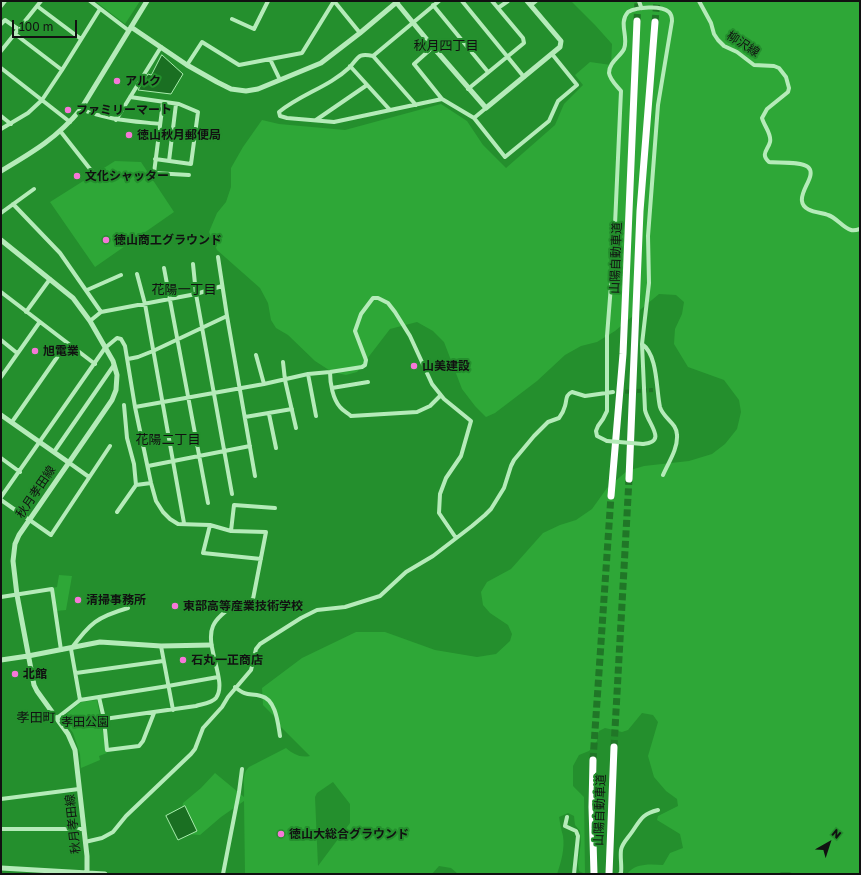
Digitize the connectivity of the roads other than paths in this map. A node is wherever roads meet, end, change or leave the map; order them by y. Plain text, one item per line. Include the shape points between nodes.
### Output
1 (5, 1) edge
2 (41, 1) edge
3 (90, 1) edge
4 (147, 1) edge
5 (268, 1) edge
6 (334, 1) edge
7 (397, 1) edge
8 (439, 1) edge
9 (462, 1) edge
10 (492, 1) edge
11 (508, 1) edge
12 (536, 1) edge
13 (639, 1) edge
14 (699, 1) edge
15 (529, 3) edge
16 (1, 6) edge
17 (37, 6) junction
18 (433, 6) junction
19 (641, 7) junction
20 (498, 8) junction
21 (100, 9) junction
22 (232, 20) dead end
23 (636, 21) tunnel mouth
24 (413, 22) junction
25 (655, 22) tunnel mouth
26 (1, 24) edge
27 (18, 29) junction
28 (130, 29) junction
29 (360, 33) junction
30 (15, 34) junction
31 (81, 39) junction
32 (161, 47) junction
33 (433, 47) junction
34 (2, 49) edge
35 (552, 54) junction
36 (373, 56) junction
37 (507, 57) junction
38 (270, 59) junction
39 (188, 65) junction
40 (350, 66) junction
41 (1, 68) edge
42 (62, 70) junction
43 (488, 72) junction
44 (524, 77) junction
45 (280, 80) junction
46 (367, 85) junction
47 (468, 89) junction
48 (130, 97) junction
49 (442, 99) junction
50 (42, 100) junction
51 (163, 102) junction
52 (176, 104) junction
53 (416, 105) junction
54 (486, 108) junction
55 (81, 109) junction
56 (390, 110) junction
57 (1, 116) edge
58 (474, 118) junction
59 (116, 120) junction
60 (315, 120) junction
61 (70, 122) junction
62 (11, 124) junction
63 (160, 124) junction
64 (1, 129) edge
65 (61, 132) junction
66 (155, 159) junction
67 (169, 161) junction
68 (1, 171) edge
69 (94, 174) dead end
70 (189, 175) dead end
71 (34, 189) dead end
72 (13, 204) junction
73 (1, 213) edge
74 (860, 229) edge
75 (1, 240) edge
76 (218, 257) dead end
77 (193, 264) dead end
78 (164, 268) dead end
79 (137, 274) dead end
80 (121, 275) dead end
81 (50, 279) junction
82 (222, 286) junction
83 (86, 290) junction
84 (1, 292) edge
85 (196, 294) junction
86 (170, 298) junction
87 (145, 304) junction
88 (26, 312) junction
89 (102, 312) junction
90 (227, 316) junction
91 (90, 321) junction
92 (39, 323) junction
93 (202, 328) junction
94 (1, 340) edge
95 (178, 340) junction
96 (67, 343) junction
97 (642, 344) junction
98 (105, 348) junction
99 (153, 351) junction
100 (18, 353) junction
101 (256, 355) dead end
102 (128, 359) junction
103 (283, 362) dead end
104 (95, 364) junction
105 (114, 365) junction
106 (330, 372) junction
107 (308, 374) junction
108 (1, 376) edge
109 (286, 380) junction
110 (368, 382) dead end
111 (264, 384) junction
112 (240, 388) junction
113 (332, 388) junction
114 (612, 392) tunnel mouth
115 (214, 393) junction
116 (607, 394) junction
117 (440, 396) junction
118 (188, 398) junction
119 (162, 402) junction
120 (124, 405) dead end
121 (135, 407) junction
122 (292, 409) junction
123 (269, 414) junction
124 (1, 415) edge
125 (316, 416) dead end
126 (244, 417) junction
127 (12, 422) junction
128 (296, 428) dead end
129 (40, 443) junction
130 (110, 446) dead end
131 (250, 446) junction
132 (276, 448) dead end
133 (54, 452) junction
134 (225, 452) junction
135 (199, 456) junction
136 (1, 458) edge
137 (174, 461) junction
138 (68, 462) junction
139 (148, 466) junction
140 (20, 472) junction
141 (663, 475) dead end
142 (255, 476) dead end
143 (89, 477) junction
144 (629, 479) tunnel mouth
145 (151, 483) junction
146 (136, 485) junction
147 (232, 494) dead end
148 (611, 496) tunnel mouth
149 (1, 497) edge
150 (1, 500) edge
151 (208, 503) dead end
152 (275, 508) dead end
153 (117, 512) dead end
154 (29, 520) junction
155 (184, 523) junction
156 (210, 526) junction
157 (231, 531) junction
158 (456, 538) junction
159 (261, 559) junction
160 (17, 595) junction
161 (1, 597) edge
162 (128, 608) dead end
163 (211, 645) junction
164 (161, 646) junction
165 (71, 648) junction
166 (61, 650) junction
167 (28, 656) junction
168 (1, 660) edge
169 (163, 661) junction
170 (76, 673) junction
171 (218, 677) junction
172 (168, 686) junction
173 (235, 687) junction
174 (100, 697) junction
175 (80, 700) junction
176 (173, 710) junction
177 (154, 713) junction
178 (57, 718) junction
179 (104, 719) junction
180 (280, 736) dead end
181 (614, 747) tunnel mouth
182 (593, 760) tunnel mouth
183 (242, 769) dead end
184 (79, 789) junction
185 (1, 799) edge
186 (658, 810) dead end
187 (568, 817) dead end
188 (1, 829) edge
189 (84, 829) junction
190 (85, 842) junction
191 (5, 870) edge
192 (47, 872) edge
193 (87, 873) edge
194 (105, 874) edge
195 (223, 874) edge
196 (574, 874) edge
197 (594, 874) edge
198 (609, 874) edge
199 (620, 874) edge

1 - 16 street
2 - 17 street
3 - 21 street
4 - 28 street
5 - 22 street via 254,29
6 - 29 street
6 - 38 street via 302,53
7 - 24 street
7 - 29 street
8 - 18 street
9 - 37 street
10 - 20 street
11 - 20 street
12 - 15 street
13 - 19 street
14 - 74 street, 柳沢線 via 714,34 724,46 754,65 779,68 786,77 788,92 767,109 762,118 770,135 770,142 765,151 766,159 769,162 797,164 810,168 810,178 802,193 803,205 814,212 835,218 850,230
15 - 35 street via 561,41 560,47
17 - 27 street
17 - 31 street
18 - 24 street
18 - 43 street
19 - 97 street via 664,9 668,11 672,21 658,105 648,236 649,283
19 - 116 street via 625,16 625,46 609,70 612,81 621,91 607,336
20 - 37 street via 523,38 524,43
21 - 28 street
21 - 31 street
23 - 148 highway, 山陽自動車道 via 623,354
24 - 33 street
24 - 36 street
25 - 144 highway, 山陽自動車道 via 640,210
26 - 27 street via 5,20
27 - 30 street
28 - 32 street
28 - 55 street
29 - 45 street via 321,63
30 - 34 street
30 - 42 street
31 - 42 street
32 - 39 street
32 - 48 street
33 - 47 street
33 - 49 street via 414,64
35 - 44 street
35 - 58 street via 577,85 558,101 549,121 505,157
36 - 40 street via 359,56
36 - 53 street
37 - 43 street
37 - 44 street
38 - 39 street via 239,65 202,42
38 - 45 street
39 - 45 street via 231,89 252,90
40 - 46 street
40 - 60 street via 334,80 278,112 280,116 287,118
41 - 50 street
42 - 50 street
43 - 47 street
44 - 54 street
46 - 56 street
46 - 60 street
47 - 54 street
48 - 51 street
48 - 59 street
49 - 53 street
49 - 58 street
50 - 61 street
50 - 62 street
51 - 52 street
51 - 63 street
52 - 67 street
52 - 67 street via 198,112 191,164
53 - 56 street
54 - 58 street
55 - 59 street
55 - 61 street
56 - 60 street via 334,122
57 - 62 street
59 - 63 street
61 - 65 street
62 - 64 street
63 - 66 street
65 - 68 street
65 - 69 street
66 - 67 street
66 - 70 street via 154,173
71 - 72 street
72 - 73 street
72 - 83 street via 60,253
75 - 81 street, 秋月孝田線
76 - 82 street
77 - 85 street
78 - 86 street
79 - 87 street
80 - 83 street
81 - 88 street
81 - 91 street, 秋月孝田線 via 73,298
82 - 85 street
82 - 90 street
83 - 89 street
84 - 88 street
85 - 86 street
85 - 93 street
86 - 87 street
86 - 95 street
87 - 89 street
87 - 99 street
88 - 92 street
89 - 91 street
90 - 93 street
90 - 112 street
91 - 98 street, 秋月孝田線
92 - 96 street
92 - 100 street
93 - 95 street
93 - 115 street
94 - 100 street
95 - 99 street
95 - 118 street
96 - 104 street
96 - 127 street
97 - 116 street, bridge via 645,410 646,417 655,431 654,441 650,444 607,442 597,436 596,431 607,411
97 - 141 street via 652,356 661,409 674,424 677,436
98 - 102 street via 117,338 122,339
98 - 104 street
98 - 105 street, 秋月孝田線
99 - 102 street
99 - 119 street
100 - 108 street
101 - 111 street
102 - 121 street
103 - 109 street
104 - 129 street
105 - 133 street
105 - 138 street, 秋月孝田線 via 117,375 112,400
106 - 107 street
106 - 113 street
106 - 117 street via 365,365 366,360 356,337 356,327 368,304 373,298 378,298 388,303 403,324
107 - 109 street
107 - 125 street
109 - 111 street
109 - 122 street
110 - 113 street
111 - 112 street
112 - 115 street
112 - 126 street
113 - 117 street via 340,408 351,416 418,412 430,406
114 - 116 street
115 - 118 street
115 - 134 street
116 - 158 street via 585,396 569,393 559,418 548,422 514,460 506,484 491,509
117 - 158 street via 471,421 461,456 446,478 440,494 439,513
118 - 119 street
118 - 135 street
119 - 121 street
119 - 137 street
120 - 146 street
121 - 139 street
122 - 123 street
122 - 128 street
123 - 126 street
123 - 132 street
124 - 127 street
126 - 131 street
127 - 129 street
129 - 133 street
129 - 140 street
130 - 143 street
131 - 134 street
131 - 142 street
133 - 138 street
134 - 135 street
134 - 147 street
135 - 137 street
135 - 151 street
136 - 140 street
137 - 139 street
137 - 155 street
138 - 143 street
138 - 154 street, 秋月孝田線
139 - 145 street
140 - 149 street
143 - 154 street via 51,535
145 - 146 street
145 - 155 street via 156,501 163,512 178,524
146 - 153 street
150 - 154 street
152 - 157 street via 234,505
154 - 160 street, 秋月孝田線 via 19,535 13,553
155 - 156 street
156 - 157 street
156 - 159 street via 203,553
157 - 159 street via 266,532
158 - 173 street via 406,572 377,598 345,607 317,610 265,640 256,650 251,670
159 - 163 street via 253,599 233,606 222,615 213,626
160 - 161 street
160 - 166 street via 52,589
160 - 167 street, 秋月孝田線
162 - 165 street via 96,620
163 - 164 street
163 - 171 street
164 - 165 street via 100,642
164 - 169 street
165 - 166 street
165 - 170 street
166 - 167 street
167 - 168 street
167 - 178 street, 秋月孝田線 via 37,691
169 - 170 street
169 - 172 street
170 - 175 street
171 - 172 street
171 - 176 street via 219,689 216,698 211,702
172 - 174 street
172 - 176 street
173 - 180 street via 242,693 262,696 269,700 276,712
173 - 190 street via 222,707 203,728 191,754 126,816 114,832
174 - 175 street
174 - 179 street
175 - 178 street
176 - 177 street
177 - 179 street
177 - 179 street via 144,740 139,746 107,750
178 - 184 street, 秋月孝田線 via 75,750
181 - 198 highway, 山陽自動車道
182 - 197 highway, 山陽自動車道
183 - 195 street
184 - 185 street
184 - 189 street, 秋月孝田線
186 - 199 street via 641,819 624,842 620,852
187 - 196 street via 566,826 576,831 578,836
188 - 189 street
189 - 190 street, 秋月孝田線
190 - 193 street, 秋月孝田線
191 - 192 street
192 - 193 street
193 - 194 street

